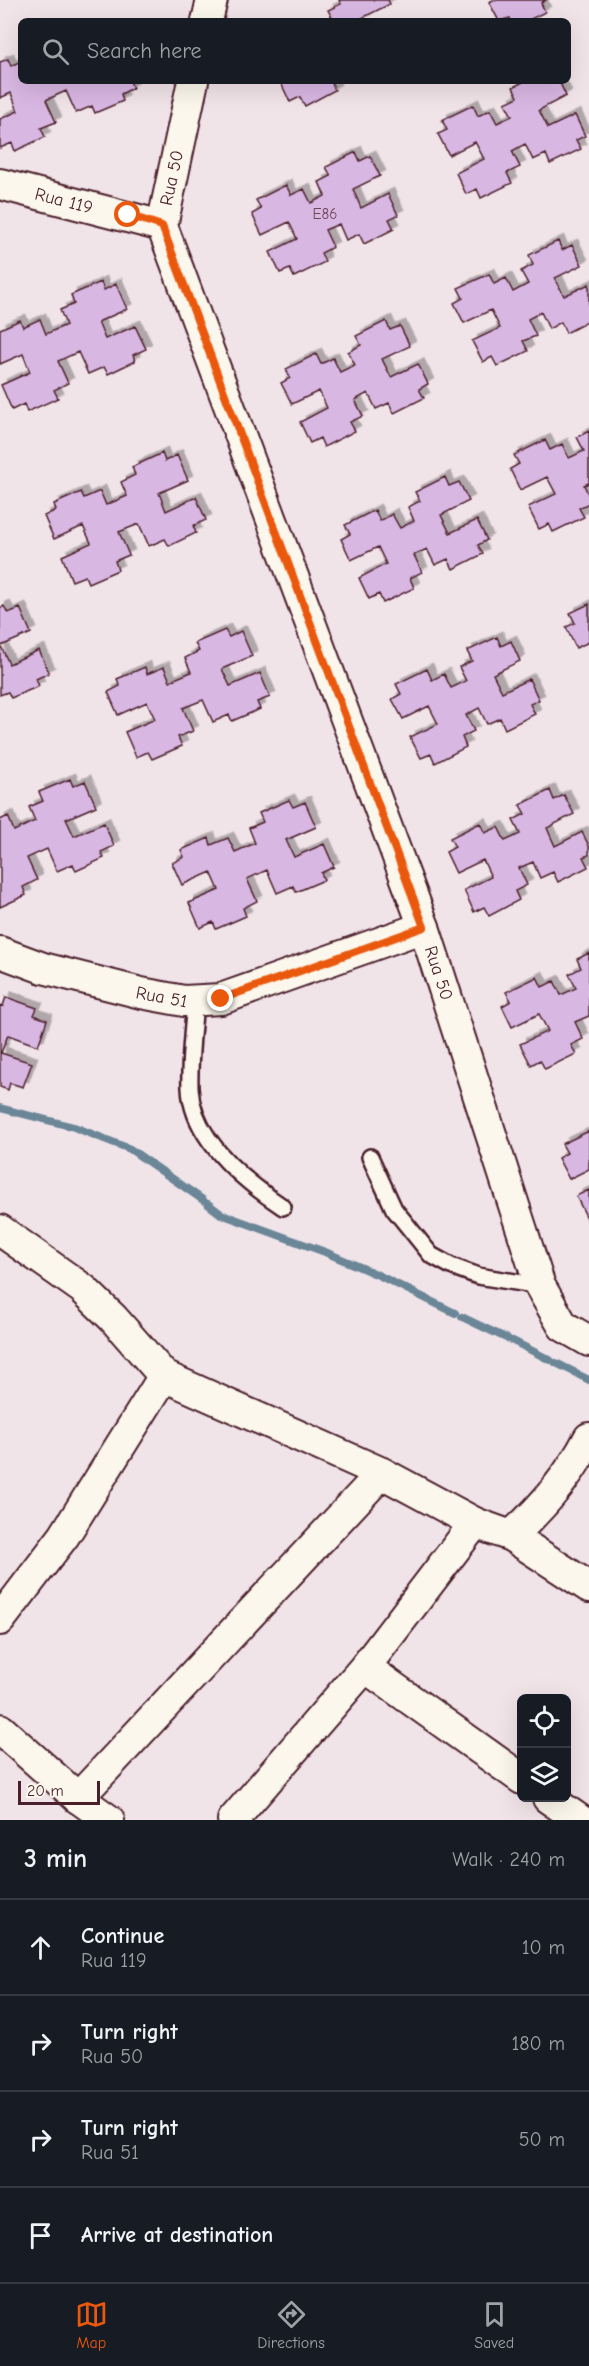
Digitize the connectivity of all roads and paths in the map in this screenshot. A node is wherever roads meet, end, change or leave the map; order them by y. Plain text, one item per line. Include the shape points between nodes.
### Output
1 (212, 0) edge
2 (208, 18) edge
3 (193, 84) edge
4 (0, 184) edge
5 (162, 226) junction
6 (424, 927) junction
7 (0, 951) edge
8 (195, 1000) junction
9 (370, 1156) dead end
10 (284, 1207) dead end
11 (0, 1230) edge
12 (540, 1286) junction
13 (589, 1341) edge
14 (164, 1376) junction
15 (589, 1438) edge
16 (382, 1473) junction
17 (476, 1523) junction
18 (511, 1536) junction
19 (589, 1587) edge
20 (0, 1620) edge
21 (364, 1667) junction
22 (0, 1730) edge
23 (517, 1775) edge
24 (78, 1798) junction
25 (555, 1802) edge
26 (109, 1820) edge
27 (233, 1820) edge
28 (580, 1820) edge

1 - 2 street
3 - 5 street, Rua 50
4 - 5 street, Rua 119
5 - 6 street, Rua 50
6 - 8 street, Rua 51 via 221,999
6 - 12 street, Rua 50
7 - 8 street, Rua 51 via 43,968 141,993
8 - 10 lane via 190,1090 198,1120 230,1164 253,1187
9 - 12 lane via 394,1209 431,1256 478,1276
11 - 14 street via 83,1288
12 - 13 street, Rua 50 via 563,1326
14 - 16 street
14 - 20 street via 64,1536
15 - 18 street via 562,1484
16 - 17 street
16 - 24 street
17 - 18 street
17 - 21 street
18 - 19 street
21 - 23 street
21 - 27 street
22 - 24 street
24 - 26 street
25 - 28 street

